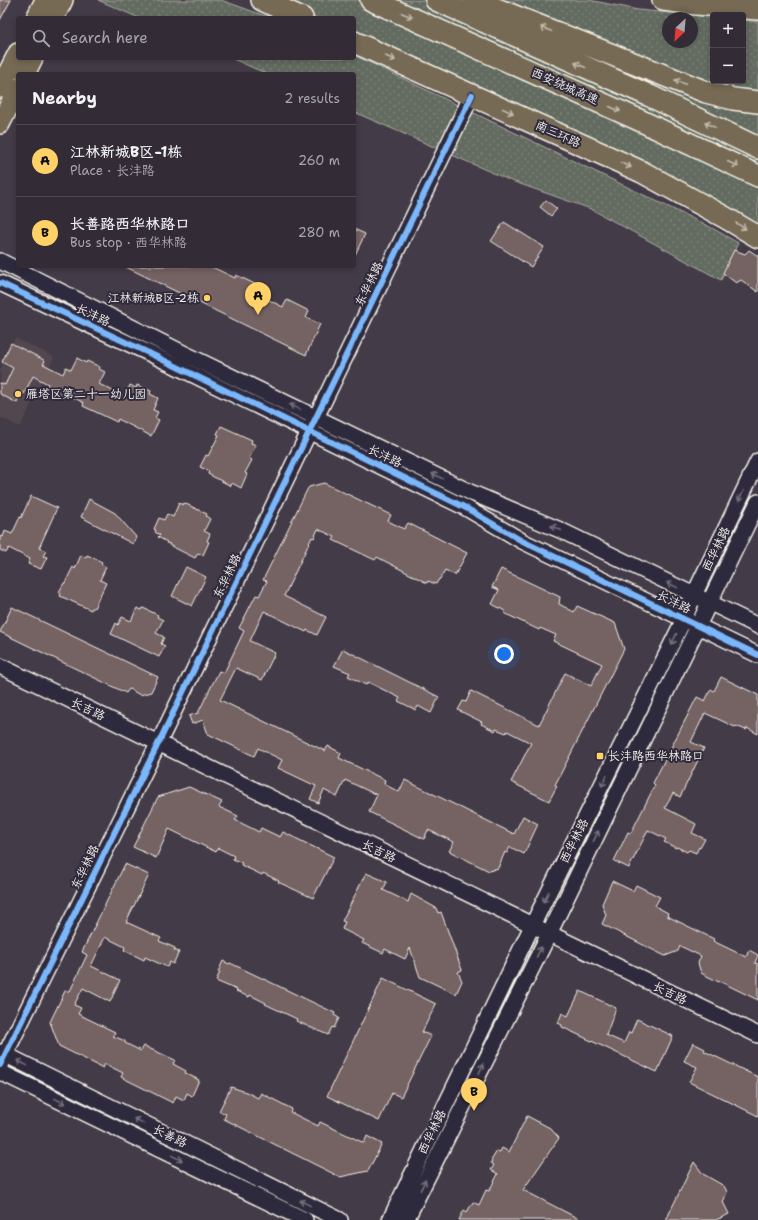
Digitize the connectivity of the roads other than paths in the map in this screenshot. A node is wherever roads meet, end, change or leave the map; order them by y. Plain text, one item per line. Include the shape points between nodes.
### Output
1 (45, 0) edge
2 (63, 0) edge
3 (262, 0) edge
4 (371, 0) edge
5 (436, 0) edge
6 (474, 0) edge
7 (663, 0) edge
8 (758, 9) edge
9 (37, 16) edge
10 (55, 16) edge
11 (298, 16) edge
12 (356, 43) edge
13 (16, 57) edge
14 (32, 60) edge
15 (26, 72) edge
16 (0, 88) edge
17 (16, 92) edge
18 (472, 95) junction
19 (758, 102) edge
20 (0, 124) edge
21 (758, 148) edge
22 (758, 176) edge
23 (758, 236) edge
24 (0, 261) edge
25 (0, 283) edge
26 (316, 417) junction
27 (310, 432) junction
28 (758, 461) edge
29 (758, 502) edge
30 (694, 595) junction
31 (709, 603) junction
32 (684, 619) junction
33 (698, 626) junction
34 (758, 626) edge
35 (758, 655) edge
36 (0, 666) edge
37 (158, 744) junction
38 (532, 926) junction
39 (549, 934) junction
40 (758, 1035) edge
41 (2, 1057) edge
42 (0, 1072) edge
43 (305, 1220) edge
44 (340, 1220) edge
45 (390, 1220) edge
46 (406, 1220) edge

1 - 9 main road
2 - 10 main road
3 - 11 highway
4 -> 22 highway, 西安绕城高速
21 -> 5 highway via 650,96
19 -> 6 highway via 706,92
7 - 8 highway
12 -> 18 highway, 南三环路
13 - 16 main road
14 - 15 main road
17 - 20 main road
18 -> 23 highway, 南三环路 via 642,172
18 - 26 street, 东华林路
26 -> 24 street, 长沣路
25 - 27 street, 长沣路
26 - 27 street, 东华林路
30 -> 26 street, 长沣路 via 560,530 472,493
27 - 32 street, 长沣路 via 466,508 522,541
27 - 37 street, 东华林路
28 -> 30 street, 西华林路
29 - 31 street, 西华林路
30 - 31 street, 长沣路
30 - 32 street, 西华林路
31 - 33 street, 西华林路
31 - 34 street, 长沣路
32 - 33 street, 长沣路
32 -> 38 street, 西华林路
33 - 35 street, 长沣路
39 -> 33 street, 西华林路
36 - 37 street, 长吉路
37 - 38 street, 长吉路
37 - 41 street, 东华林路
38 - 39 street, 长吉路
38 - 45 street, 西华林路
39 - 40 street, 长吉路
46 -> 39 street, 西华林路
44 -> 41 street, 长善路
42 -> 43 street, 长善路

